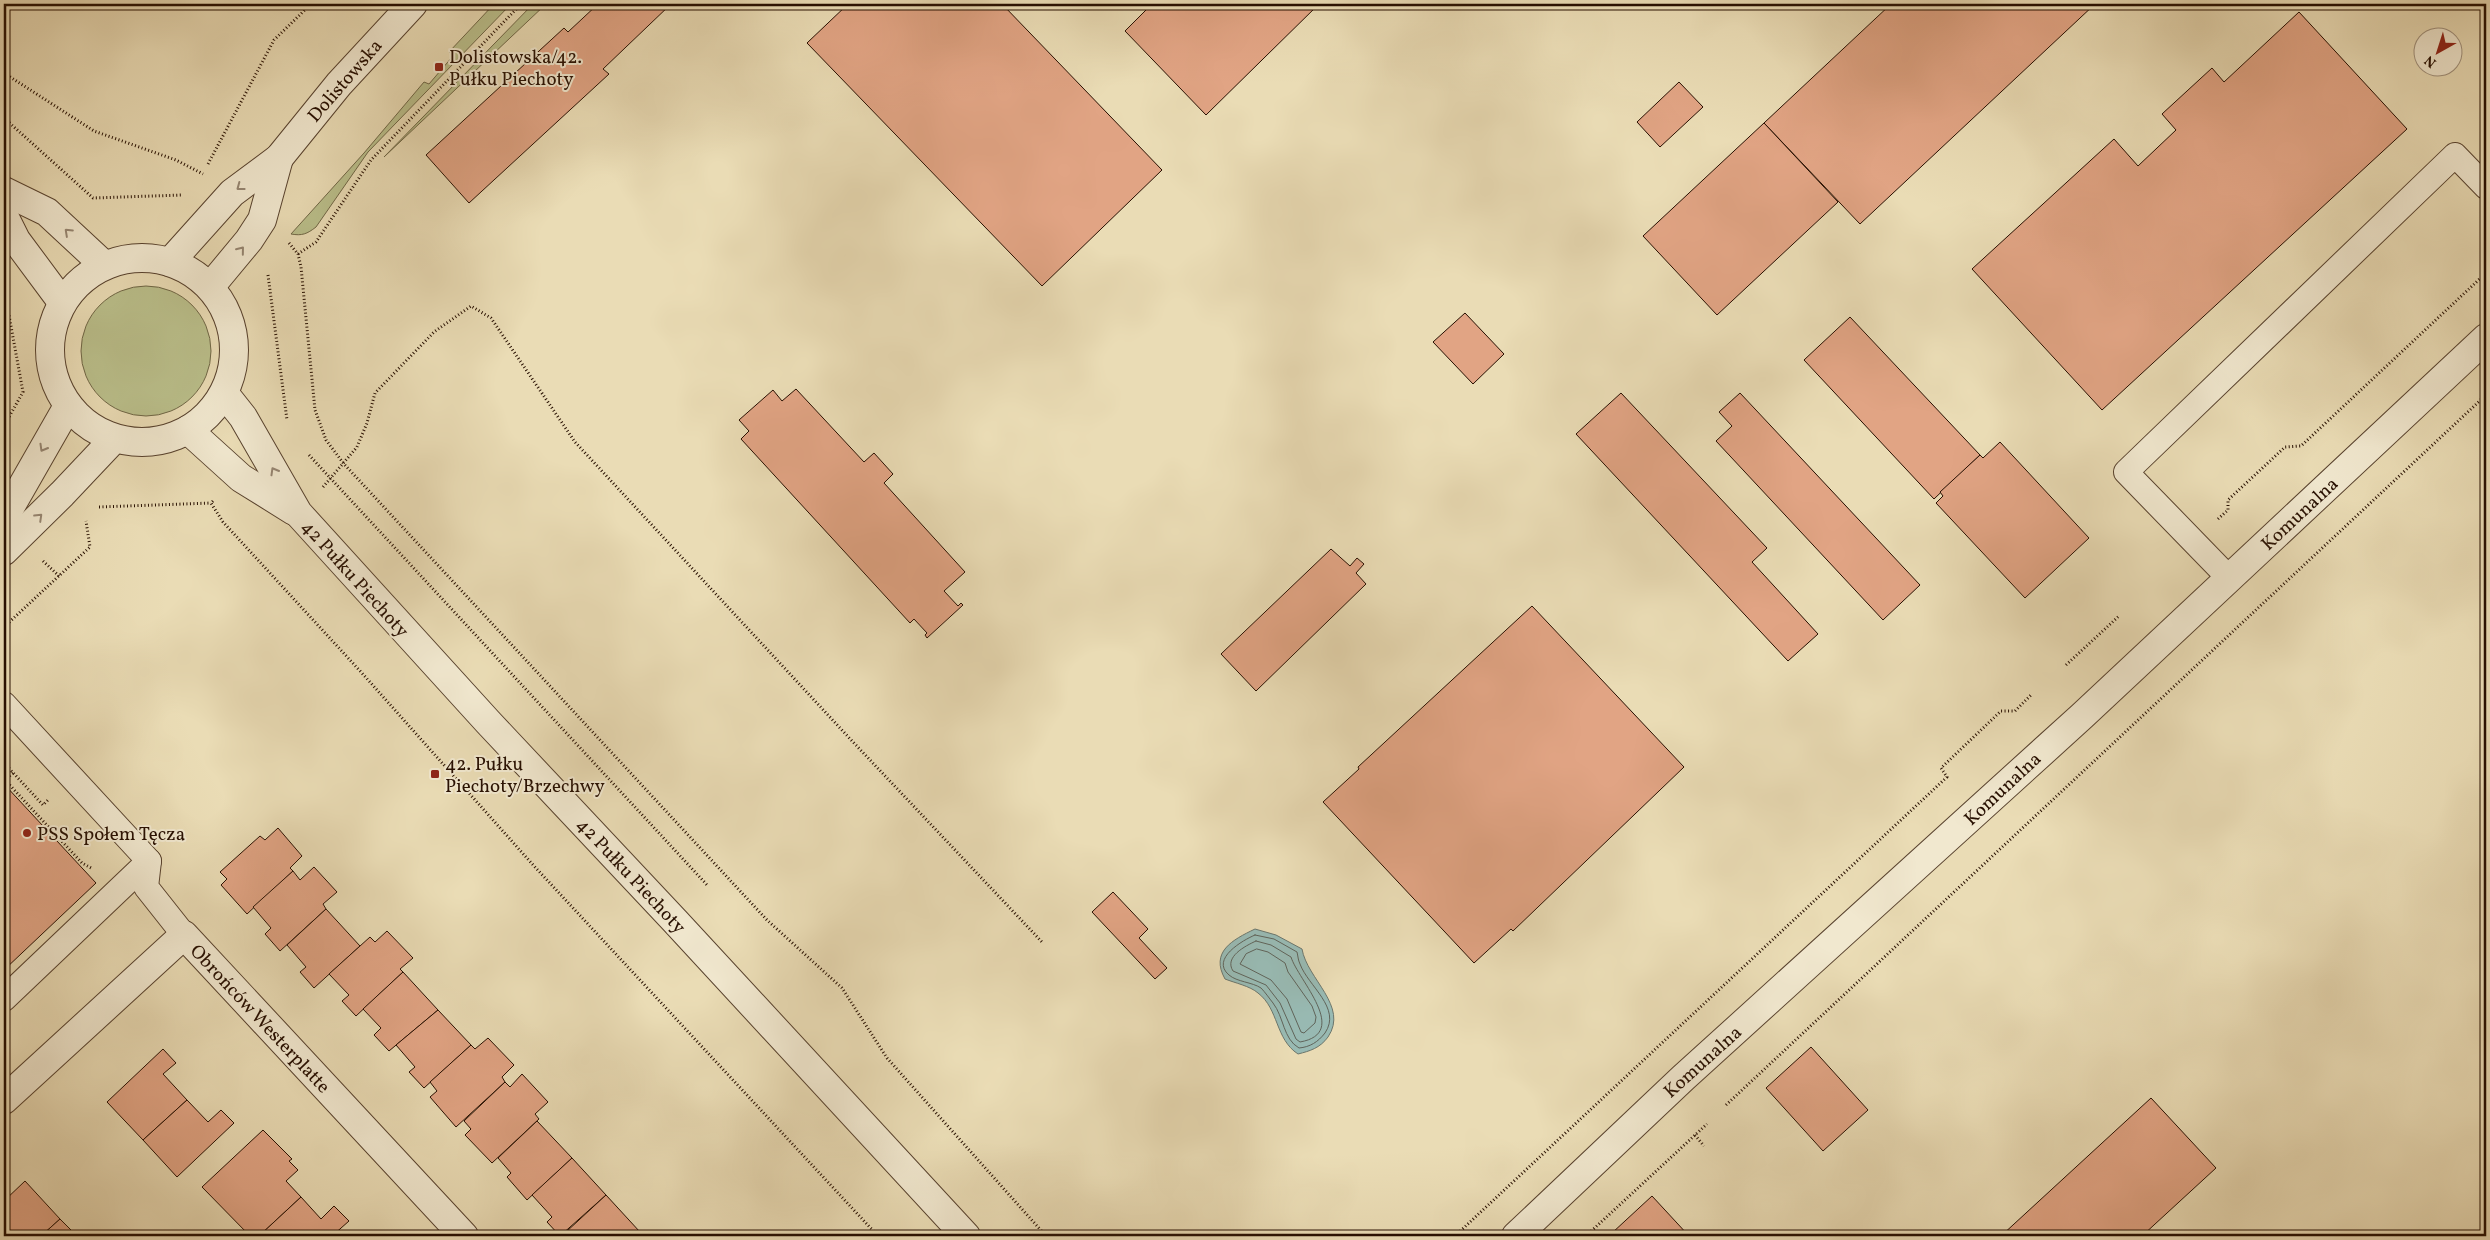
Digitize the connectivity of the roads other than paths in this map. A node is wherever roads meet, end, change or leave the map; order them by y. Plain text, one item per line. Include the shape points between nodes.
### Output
1 (413, 4) edge
2 (279, 158) junction
3 (2486, 187) edge
4 (4, 191) edge
5 (4, 216) edge
6 (170, 262) junction
7 (104, 264) junction
8 (210, 288) junction
9 (62, 302) junction
10 (2486, 338) edge
11 (224, 392) junction
12 (68, 406) junction
13 (188, 430) junction
14 (114, 439) junction
15 (298, 513) junction
16 (4, 518) edge
17 (4, 551) edge
18 (2229, 578) junction
19 (4, 704) edge
20 (149, 862) junction
21 (184, 935) junction
22 (4, 998) edge
23 (4, 1100) edge
24 (464, 1236) edge
25 (966, 1236) edge
26 (1516, 1236) edge

1 - 2 street, Dolistowska via 338,84
2 -> 6 street, Dolistowska via 232,193
8 -> 2 street, Dolistowska via 262,220
3 - 18 lane via 2455,155 2126,472
7 -> 4 street via 46,212
5 - 9 street via 16,240
6 - 7 street via 148,257
6 - 8 street via 192,272
7 - 9 street via 80,280
8 - 11 street via 226,311 234,338 233,365
9 - 12 street via 52,327 49,355 54,382
10 - 18 street, Komunalna
11 - 13 street via 209,414
15 -> 11 street, 42 Pułku Piechoty via 244,417
12 - 14 street via 88,426
12 -> 16 street
13 - 14 street via 165,440 139,442
13 - 15 street, 42 Pułku Piechoty via 241,478
17 -> 14 street
15 - 25 street, 42 Pułku Piechoty
18 - 26 street, Komunalna via 1683,1078
19 - 20 lane
20 - 21 lane via 146,887
20 - 22 lane
21 - 23 street, Obrońców Westerplatte
21 - 24 street, Obrońców Westerplatte

